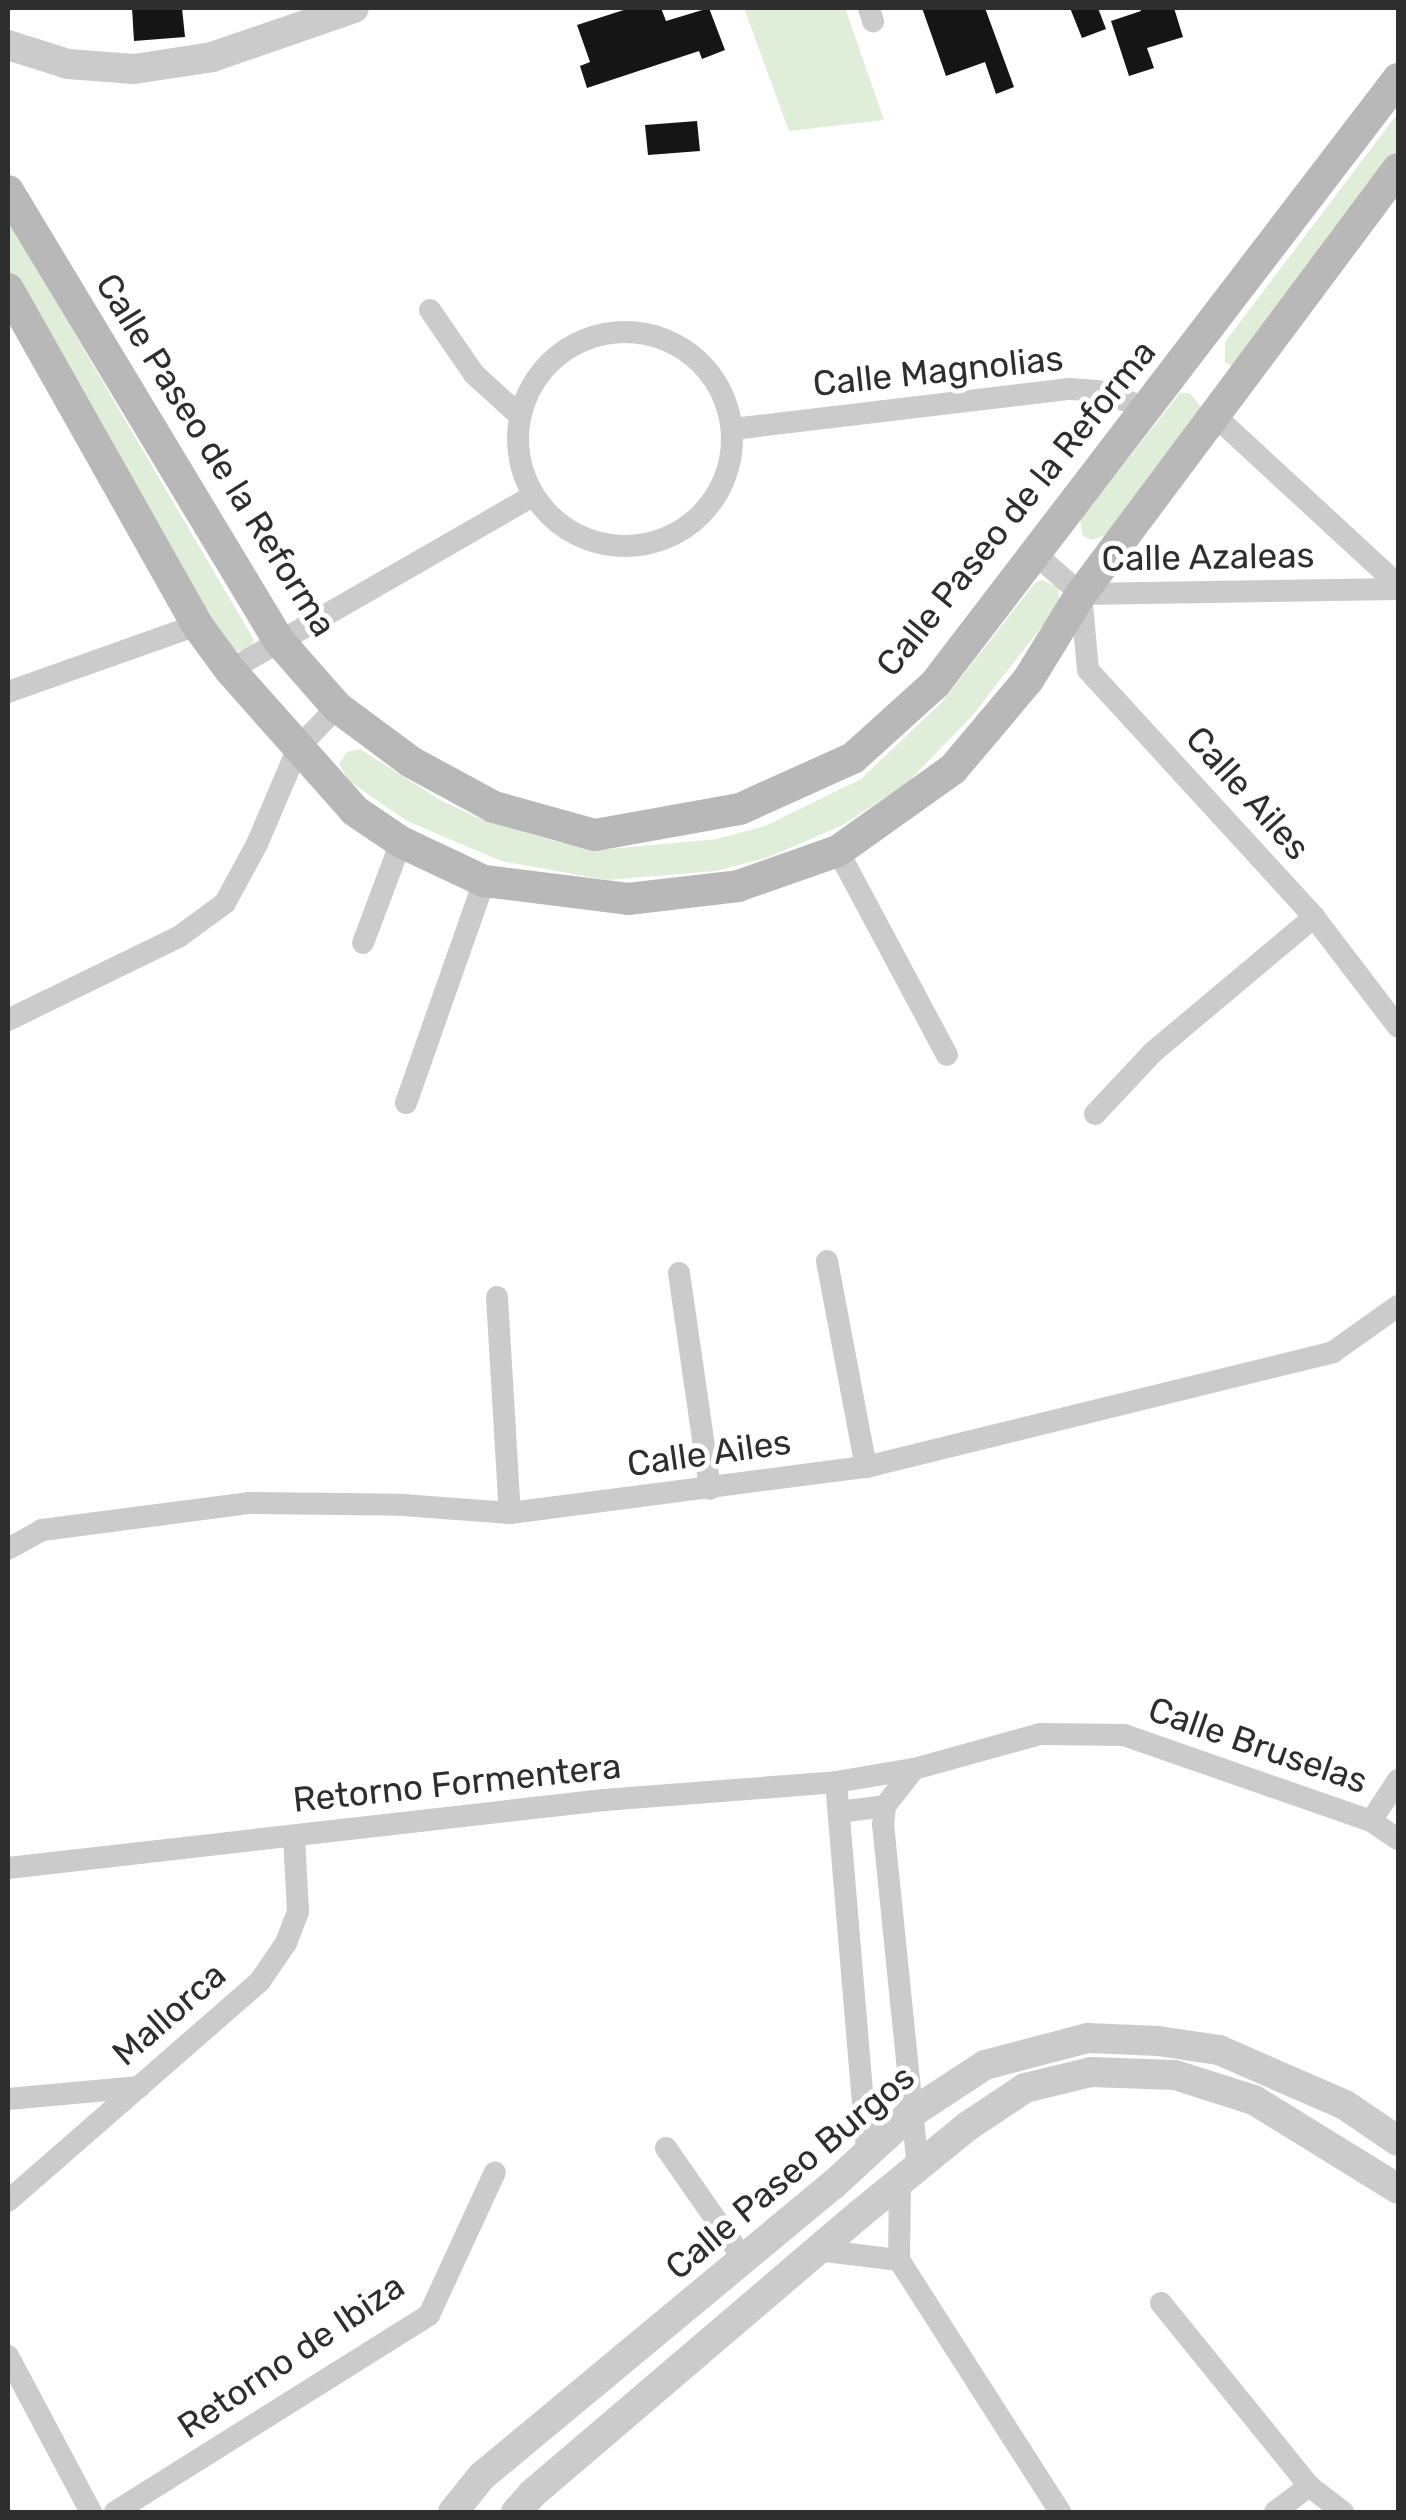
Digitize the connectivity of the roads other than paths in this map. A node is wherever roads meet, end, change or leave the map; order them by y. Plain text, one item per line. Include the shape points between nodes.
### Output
1 (354, 8) edge
2 (8, 45) edge
3 (1398, 80) edge
4 (1398, 169) edge
5 (8, 191) edge
6 (8, 290) edge
7 (430, 310) dead end
8 (1192, 351) junction
9 (1236, 384) junction
10 (1147, 408) junction
11 (518, 414) junction
12 (1214, 415) junction
13 (733, 429) junction
14 (533, 496) junction
15 (1034, 553) junction
16 (1398, 587) edge
17 (1081, 594) junction
18 (198, 625) junction
19 (279, 641) junction
20 (230, 670) junction
21 (8, 692) edge
22 (337, 706) junction
23 (298, 748) junction
24 (401, 842) junction
25 (838, 851) junction
26 (484, 881) junction
27 (1314, 917) junction
28 (363, 943) dead end
29 (8, 1020) edge
30 (1398, 1027) edge
31 (947, 1055) dead end
32 (406, 1104) dead end
33 (1095, 1114) dead end
34 (828, 1260) dead end
35 (679, 1273) dead end
36 (497, 1296) dead end
37 (1398, 1306) edge
38 (866, 1466) junction
39 (710, 1489) junction
40 (510, 1513) junction
41 (8, 1550) edge
42 (914, 1769) junction
43 (1398, 1780) edge
44 (836, 1782) junction
45 (885, 1806) junction
46 (838, 1812) junction
47 (1372, 1821) junction
48 (294, 1836) junction
49 (1398, 1839) edge
50 (8, 1868) edge
51 (139, 2088) junction
52 (8, 2099) edge
53 (910, 2114) junction
54 (1398, 2142) edge
55 (666, 2148) dead end
56 (867, 2154) junction
57 (495, 2172) dead end
58 (909, 2173) junction
59 (833, 2185) junction
60 (1398, 2189) edge
61 (8, 2201) edge
62 (860, 2214) junction
63 (817, 2250) junction
64 (744, 2260) junction
65 (899, 2260) junction
66 (1160, 2303) dead end
67 (8, 2356) edge
68 (1310, 2486) junction
69 (91, 2512) edge
70 (115, 2512) edge
71 (453, 2512) edge
72 (516, 2512) edge
73 (1060, 2512) edge
74 (1276, 2512) edge
75 (1344, 2512) edge

1 - 2 street via 212,58 134,69 68,64
3 - 8 main road, Calle Paseo de la Reforma
4 - 9 main road
5 - 19 main road, Calle Paseo de la Reforma
6 - 18 main road
7 - 11 street via 474,374
8 - 9 main road
8 - 10 main road, Calle Paseo de la Reforma
9 - 12 main road
10 - 13 street, Calle Magnolias via 1070,389
10 - 15 main road, Calle Paseo de la Reforma
11 - 13 street via 539,375 562,352 622,332 684,349 716,384
11 - 14 street via 520,466
12 - 16 street, Calle Azaleas
12 - 17 main road
13 - 14 street via 720,491 700,516 659,540 612,546 581,538
14 - 19 street
15 - 17 street, Calle Azaleas
15 - 22 main road, Calle Paseo de la Reforma via 935,684 853,758 740,808 595,836 494,806 411,762
16 - 17 street, Calle Azaleas
17 - 25 main road via 1028,680 953,769
17 - 27 street, Calle Ailes via 1088,670
18 - 20 main road
18 - 21 street
19 - 20 street
19 - 22 main road, Calle Paseo de la Reforma
20 - 23 main road
22 - 23 street
23 - 24 main road via 355,811
23 - 29 street via 226,903 180,936
24 - 26 main road
24 - 28 street
25 - 26 main road via 738,886 628,899
25 - 31 street
26 - 32 street
27 - 30 street, Calle Ailes
27 - 33 street via 1152,1053
34 - 38 street
35 - 39 street
36 - 40 street
37 - 38 street, Calle Ailes via 1333,1352
38 - 39 street, Calle Ailes
39 - 40 street, Calle Ailes
40 - 41 street, Calle Ailes via 250,1503 42,1530
42 - 44 street, Retorno Formentera
42 - 45 street
42 - 47 street, Calle Bruselas via 1040,1734 1124,1734
43 - 47 street
44 - 46 street
44 - 48 street, Retorno Formentera via 604,1800
45 - 46 street
45 - 53 street
46 - 56 street
47 - 49 street, Calle Bruselas
48 - 50 street, Retorno Formentera
48 - 51 street, Mallorca via 298,1910 286,1943 260,1980
51 - 52 street
51 - 61 street, Mallorca
53 - 54 street, Calle Paseo Burgos via 985,2065 1088,2038 1158,2041 1219,2050 1345,2105
53 - 56 street, Calle Paseo Burgos
53 - 58 street
55 - 64 street
56 - 59 street, Calle Paseo Burgos
57 - 70 street, Retorno de Ibiza via 429,2315
58 - 60 street via 1025,2088 1090,2072 1175,2074 1254,2100
58 - 62 street
58 - 65 street
59 - 62 street
59 - 64 street, Calle Paseo Burgos
62 - 63 street
63 - 65 street
63 - 72 street
64 - 71 street, Calle Paseo Burgos via 482,2476
65 - 73 street
66 - 68 street
67 - 69 street
68 - 74 street
68 - 75 street

